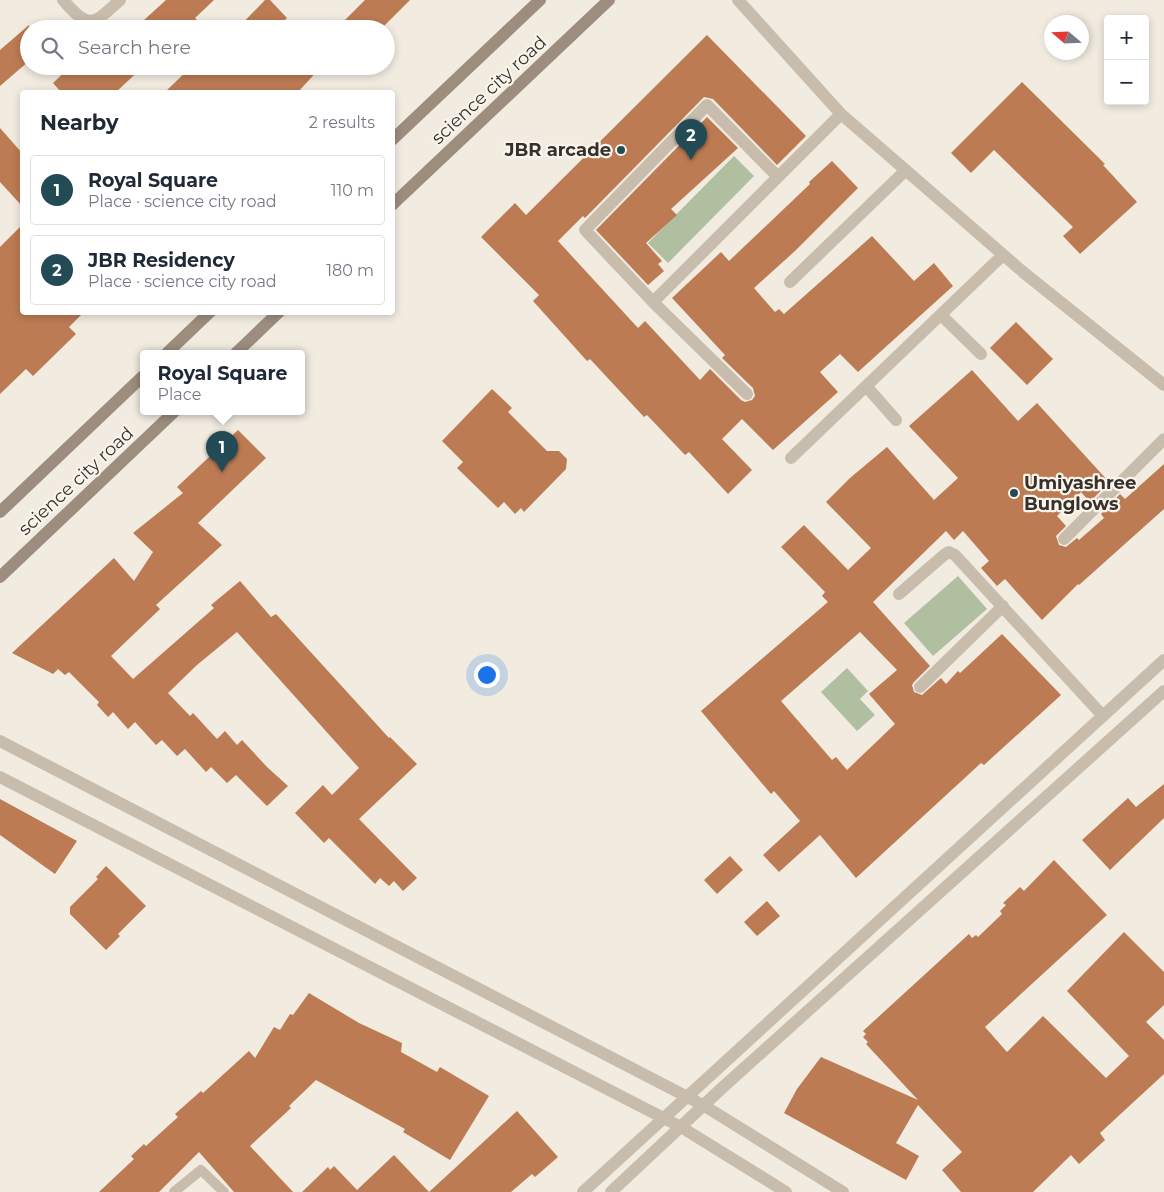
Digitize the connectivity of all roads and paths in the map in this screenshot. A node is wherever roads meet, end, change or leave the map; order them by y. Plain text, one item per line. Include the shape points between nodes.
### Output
1 (63, 0) edge
2 (120, 0) edge
3 (540, 0) edge
4 (609, 0) edge
5 (738, 0) edge
6 (82, 20) edge
7 (95, 20) edge
8 (842, 114) junction
9 (395, 137) edge
10 (906, 170) junction
11 (778, 177) junction
12 (395, 202) edge
13 (1003, 255) junction
14 (790, 282) dead end
15 (653, 302) junction
16 (207, 315) edge
17 (276, 315) edge
18 (941, 315) junction
19 (170, 350) edge
20 (239, 350) edge
21 (981, 354) dead end
22 (140, 379) edge
23 (1164, 385) edge
24 (866, 386) junction
25 (747, 394) dead end
26 (171, 415) edge
27 (896, 420) dead end
28 (1164, 439) edge
29 (791, 458) dead end
30 (0, 512) edge
31 (1064, 539) dead end
32 (0, 577) edge
33 (899, 594) dead end
34 (1003, 606) junction
35 (1164, 660) edge
36 (920, 687) dead end
37 (1164, 691) edge
38 (1103, 716) junction
39 (0, 741) edge
40 (0, 778) edge
41 (686, 1096) junction
42 (703, 1105) junction
43 (664, 1118) junction
44 (681, 1127) junction
45 (174, 1192) edge
46 (224, 1192) edge
47 (583, 1192) edge
48 (611, 1192) edge
49 (786, 1192) edge
50 (843, 1192) edge

1 - 6 street
2 - 7 street
3 - 9 main road
4 - 12 main road, science city road
5 - 8 street
8 - 10 street
8 - 11 street
10 - 13 street
10 - 14 street
11 - 15 street
11 - 15 street via 707,105 585,230
13 - 18 street
13 - 23 street
15 - 25 street
16 - 19 main road
17 - 20 main road
18 - 21 street
18 - 24 street
22 - 30 main road
24 - 27 street
24 - 29 street
26 - 32 main road, science city road
28 - 31 street
33 - 34 street via 949,552
34 - 36 street
34 - 38 street
35 - 38 street
37 - 42 street
38 - 41 street
39 - 41 street
40 - 43 street
41 - 42 street
41 - 43 street
42 - 44 street
42 - 50 street
43 - 44 street
43 - 47 street
44 - 48 street
44 - 49 street
45 - 46 lane via 201,1170

